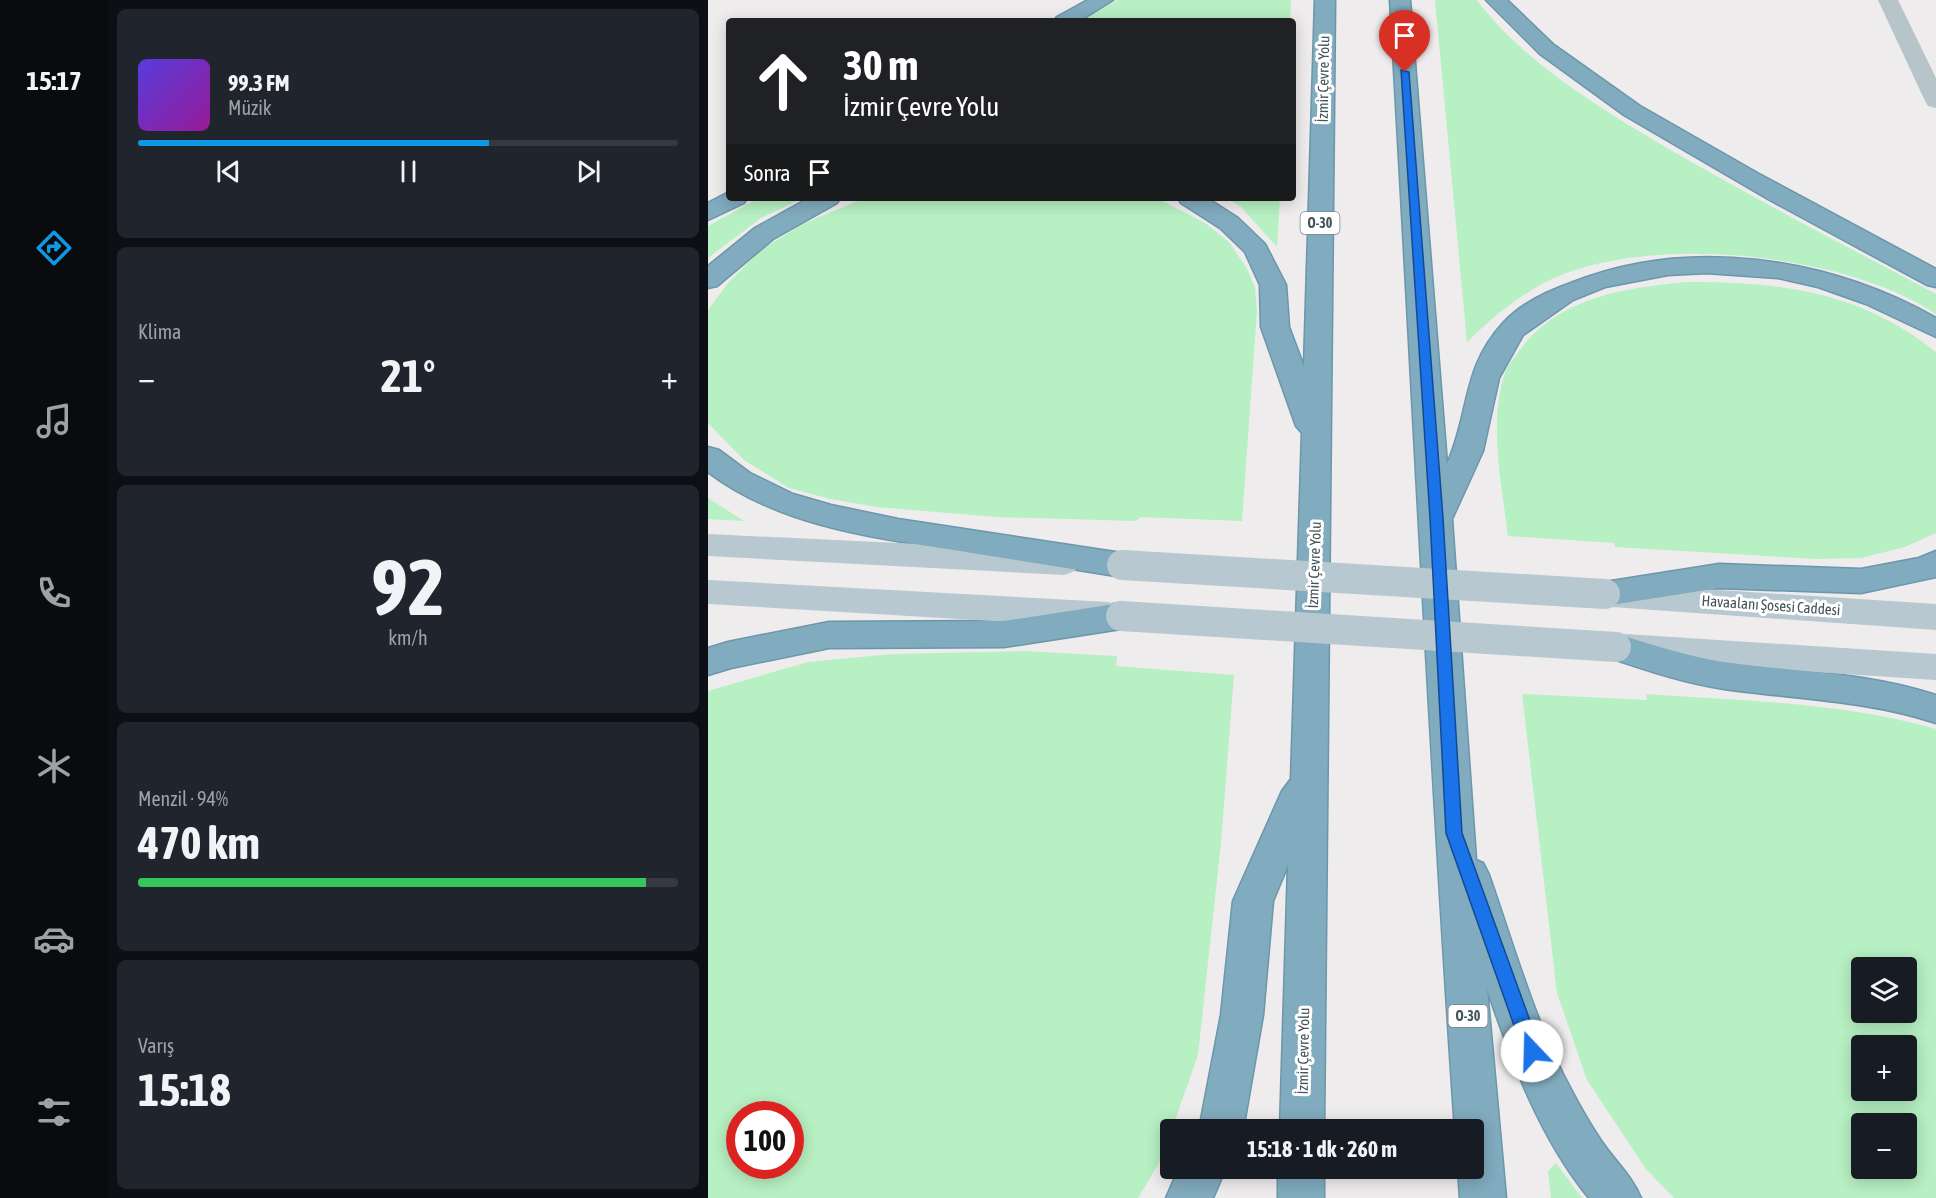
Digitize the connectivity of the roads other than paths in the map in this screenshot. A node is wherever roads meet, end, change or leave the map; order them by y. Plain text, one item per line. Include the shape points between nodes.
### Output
1 (1103, 0) edge
2 (1325, 0) edge
3 (1400, 0) edge
4 (1496, 0) edge
5 (1888, 0) edge
6 (1070, 18) edge
7 (1936, 101) edge
8 (730, 201) edge
9 (822, 201) edge
10 (1195, 201) edge
11 (708, 213) edge
12 (1936, 279) edge
13 (708, 280) edge
14 (1936, 329) edge
15 (1318, 445) junction
16 (708, 457) edge
17 (1436, 518) junction
18 (708, 545) edge
19 (1936, 563) edge
20 (1122, 566) junction
21 (708, 592) edge
22 (1605, 594) junction
23 (1121, 616) junction
24 (1936, 617) edge
25 (1616, 646) junction
26 (708, 662) edge
27 (1936, 667) edge
28 (1936, 709) edge
29 (1308, 776) junction
30 (1454, 833) junction
31 (1223, 1119) edge
32 (1302, 1119) edge
33 (1198, 1179) edge
34 (1301, 1179) edge
35 (1190, 1198) edge
36 (1301, 1198) edge
37 (1483, 1198) edge
38 (1618, 1198) edge

1 - 6 highway
2 - 15 highway, İzmir Çevre Yolu / O-30
3 - 17 highway, O-30
4 - 12 highway via 1589,85 1690,145
5 - 7 street
8 - 11 highway
9 - 13 highway via 751,241
10 - 15 highway via 1229,223 1256,249 1273,285 1275,327
14 - 17 highway via 1858,291 1772,270 1674,267 1621,273 1581,285 1551,300 1514,328 1487,367 1468,449
15 - 29 highway, İzmir Çevre Yolu / O-30
16 - 20 highway via 739,480 782,502 831,516
17 - 30 highway, O-30
18 - 20 main road, Havaalanı Şosesi Caddesi
19 - 22 highway via 1862,581 1719,576
20 - 22 main road, Havaalanı Şosesi Caddesi, bridge
21 - 23 main road
22 - 24 main road, Havaalanı Şosesi Caddesi
23 - 25 main road, bridge
23 - 26 highway via 1004,633 829,635
25 - 27 main road
25 - 28 highway via 1720,675 1821,685 1918,702
29 - 31 highway via 1253,901 1242,1015
29 - 32 highway, İzmir Çevre Yolu / O-30
30 - 37 highway, O-30
30 - 38 highway via 1555,1108
33 - 35 highway
34 - 36 highway

